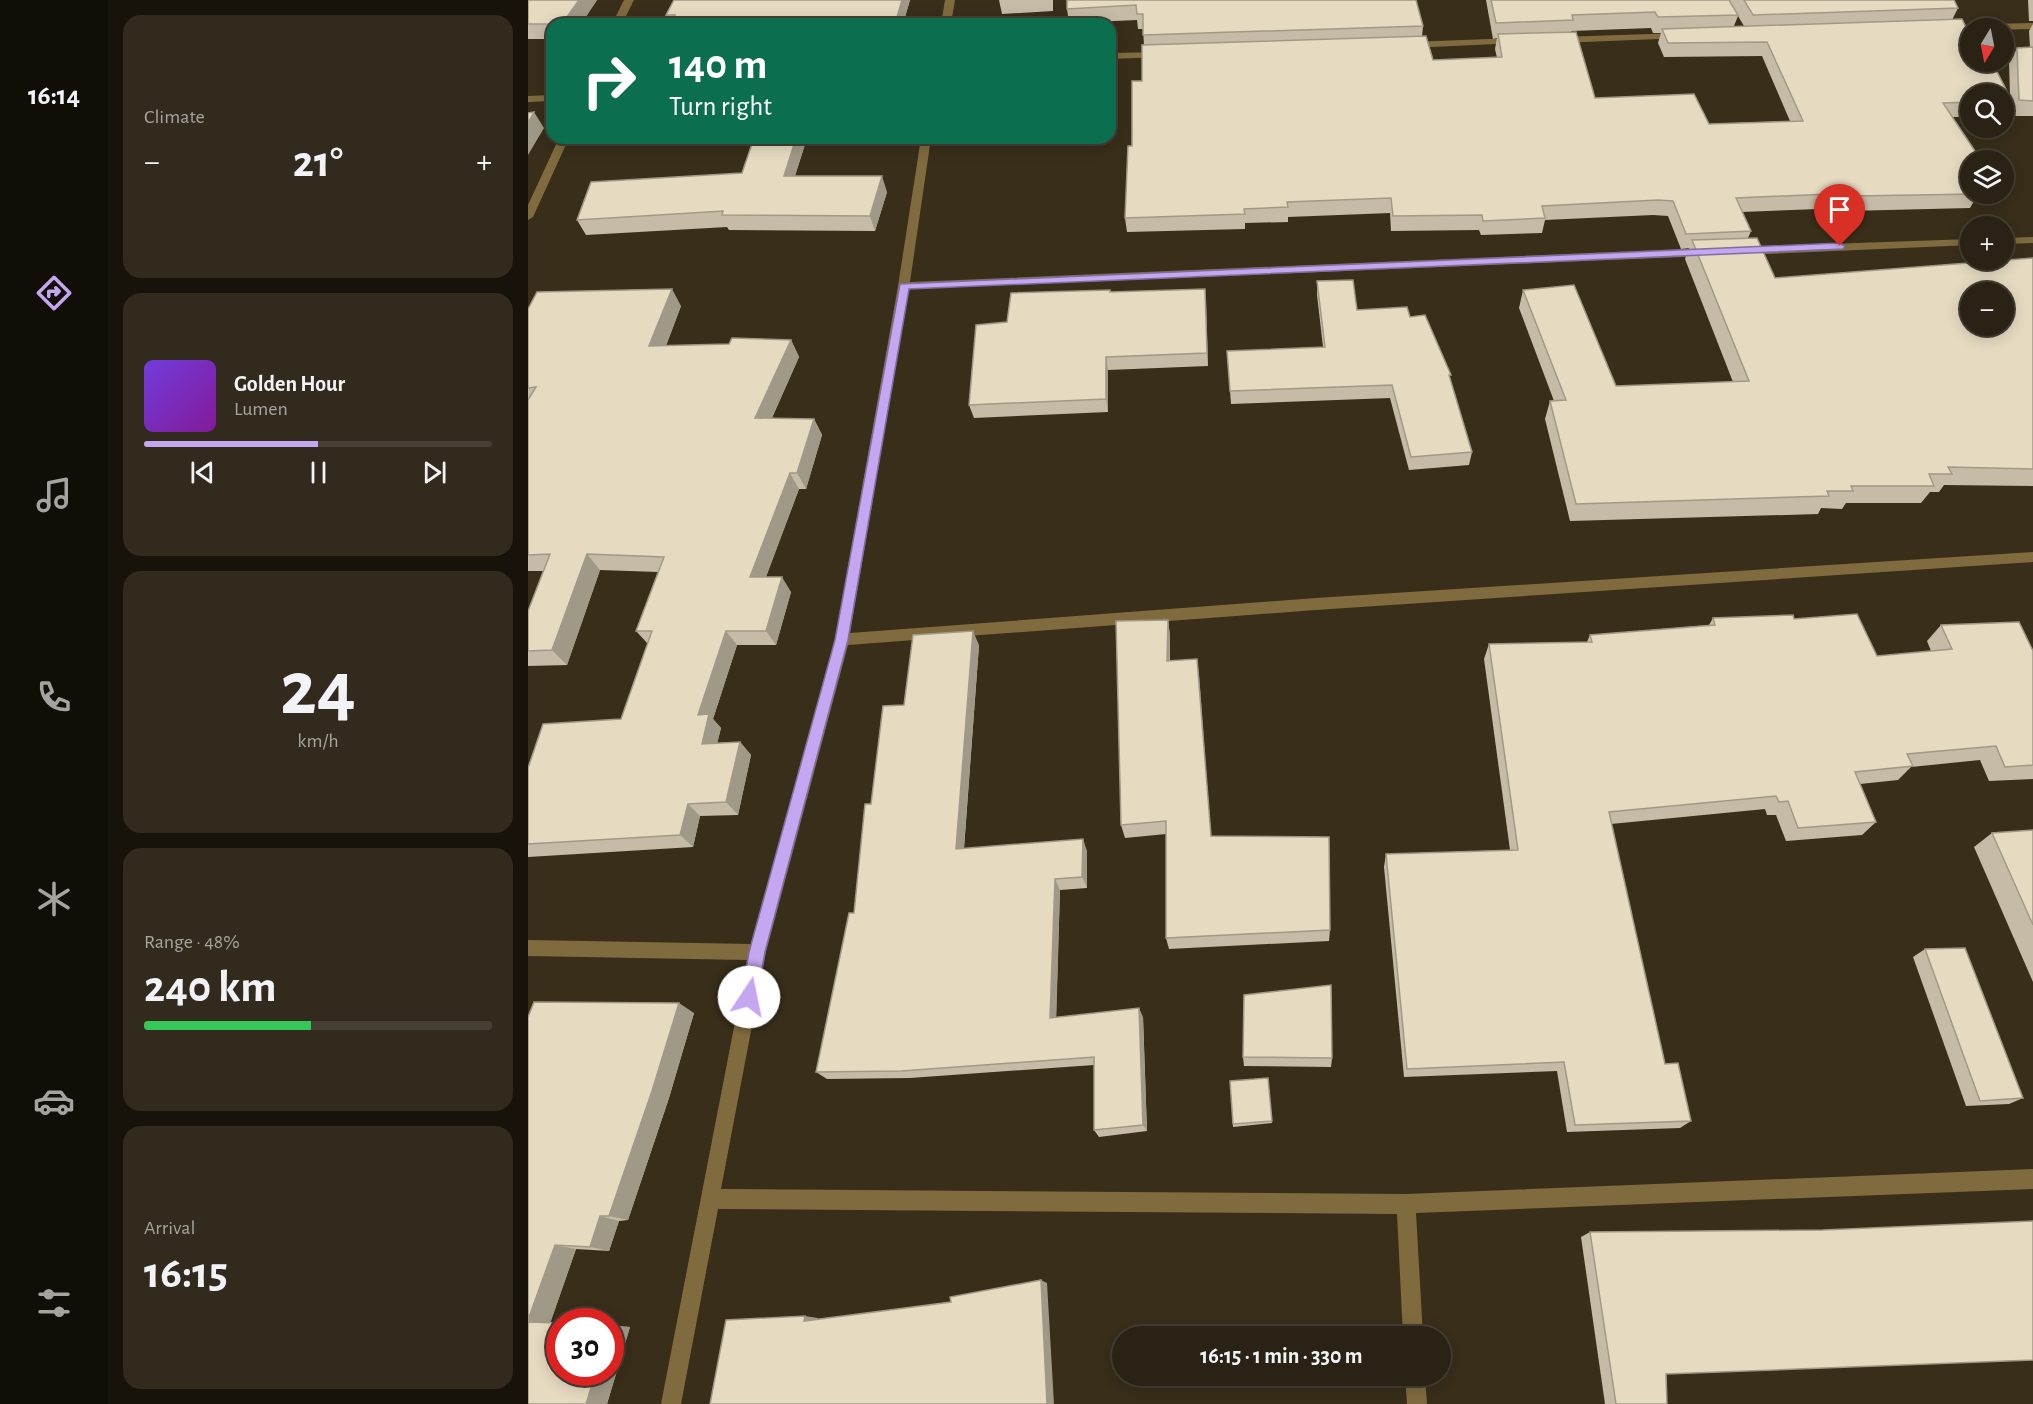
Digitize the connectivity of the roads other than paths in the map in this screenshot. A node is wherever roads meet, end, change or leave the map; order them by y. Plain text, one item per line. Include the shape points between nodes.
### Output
1 (628, 0) edge
2 (950, 0) edge
3 (620, 18) edge
4 (946, 18) edge
5 (2033, 26) edge
6 (1940, 28) edge
7 (1695, 35) edge
8 (1553, 40) edge
9 (1530, 41) edge
10 (1400, 45) edge
11 (1168, 54) edge
12 (1116, 56) edge
13 (546, 98) edge
14 (528, 99) edge
15 (561, 144) edge
16 (925, 144) edge
17 (528, 217) edge
18 (2033, 240) edge
19 (2014, 241) edge
20 (1960, 242) edge
21 (904, 286) junction
22 (2033, 557) edge
23 (842, 640) junction
24 (528, 948) edge
25 (757, 952) junction
26 (2033, 1179) edge
27 (712, 1199) junction
28 (1406, 1204) junction
29 (1412, 1326) edge
30 (1416, 1386) edge
31 (671, 1404) edge
32 (1417, 1404) edge

1 - 3 street
2 - 4 street
5 - 6 street
7 - 8 street
9 - 10 street
11 - 12 street
13 - 14 street
15 - 17 street
16 - 21 street
18 - 19 street
20 - 21 street
21 - 23 street
22 - 23 street
23 - 25 street
24 - 25 street
25 - 27 street
26 - 28 street
27 - 28 street
27 - 31 street
28 - 29 street
30 - 32 street

